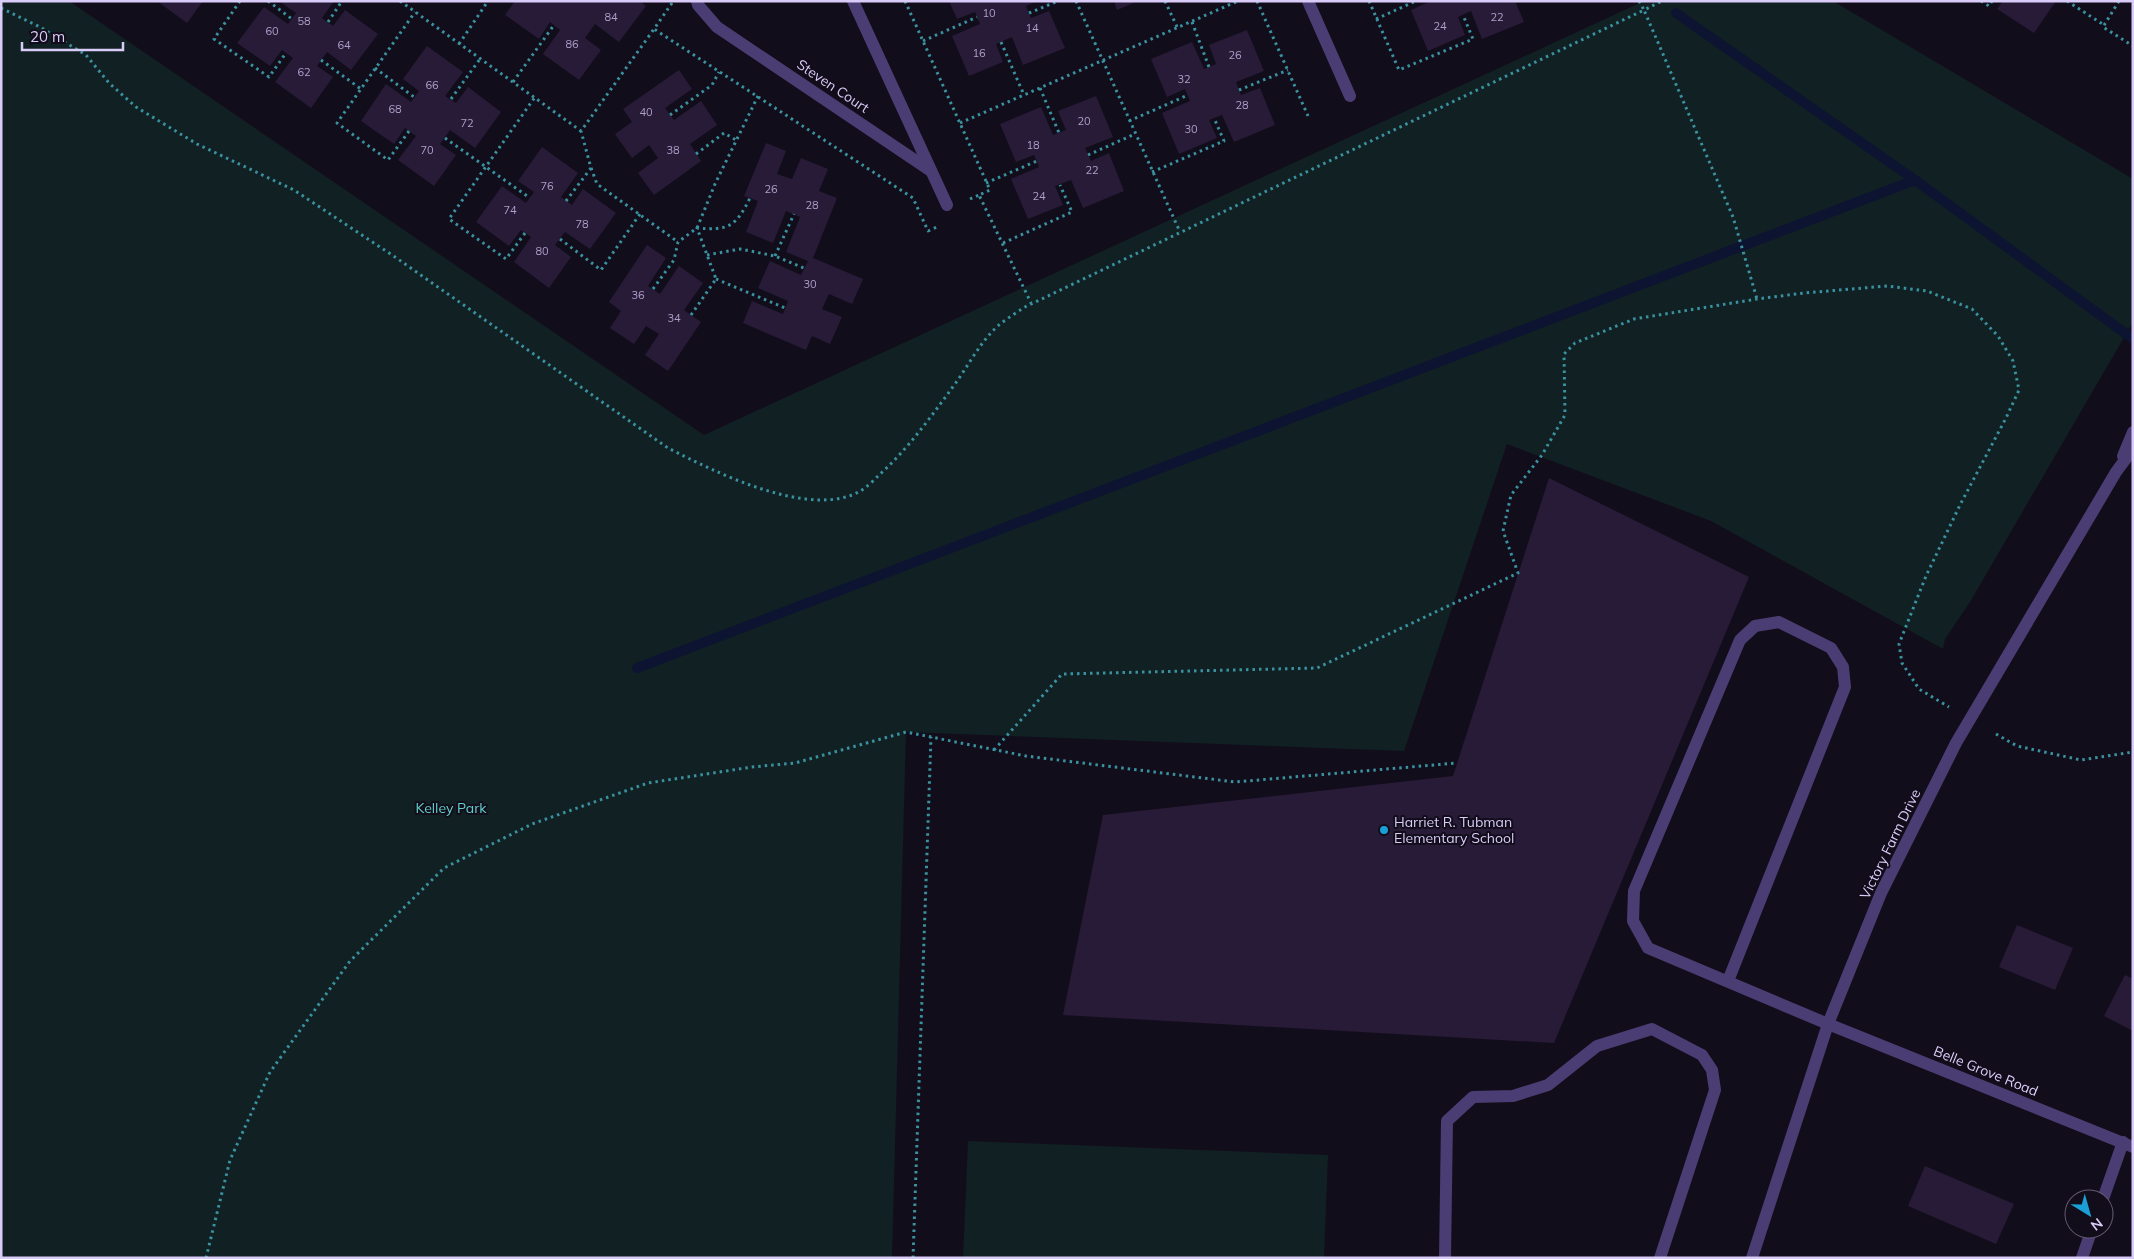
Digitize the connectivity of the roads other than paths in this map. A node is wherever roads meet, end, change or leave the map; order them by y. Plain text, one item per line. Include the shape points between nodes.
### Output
1 (698, 1) edge
2 (853, 1) edge
3 (1308, 1) edge
4 (1350, 96) dead end
5 (931, 171) junction
6 (947, 205) dead end
7 (2133, 432) edge
8 (2133, 448) edge
9 (2116, 472) junction
10 (1728, 981) junction
11 (1828, 1024) junction
12 (2128, 1145) edge
13 (2108, 1189) edge
14 (2089, 1239) edge
15 (1445, 1258) edge
16 (1660, 1258) edge
17 (1752, 1258) edge
18 (2082, 1258) edge

1 - 5 street, Steven Court via 717,27
2 - 5 street
3 - 4 street
5 - 6 street
7 - 9 street, Victory Farm Drive
8 - 9 street, Victory Farm Drive
9 - 11 street, Victory Farm Drive via 1956,743 1881,893
10 - 10 street, Belle Grove Road via 1845,688 1843,666 1831,648 1779,622 1756,626 1740,640 1634,891 1633,921 1648,948
10 - 11 street, Belle Grove Road
11 - 12 street, Belle Grove Road
11 - 17 street, Victory Farm Drive
12 - 13 street
14 - 18 street
15 - 16 street via 1446,1122 1473,1097 1513,1096 1548,1085 1597,1046 1652,1029 1702,1055 1712,1070 1715,1090

